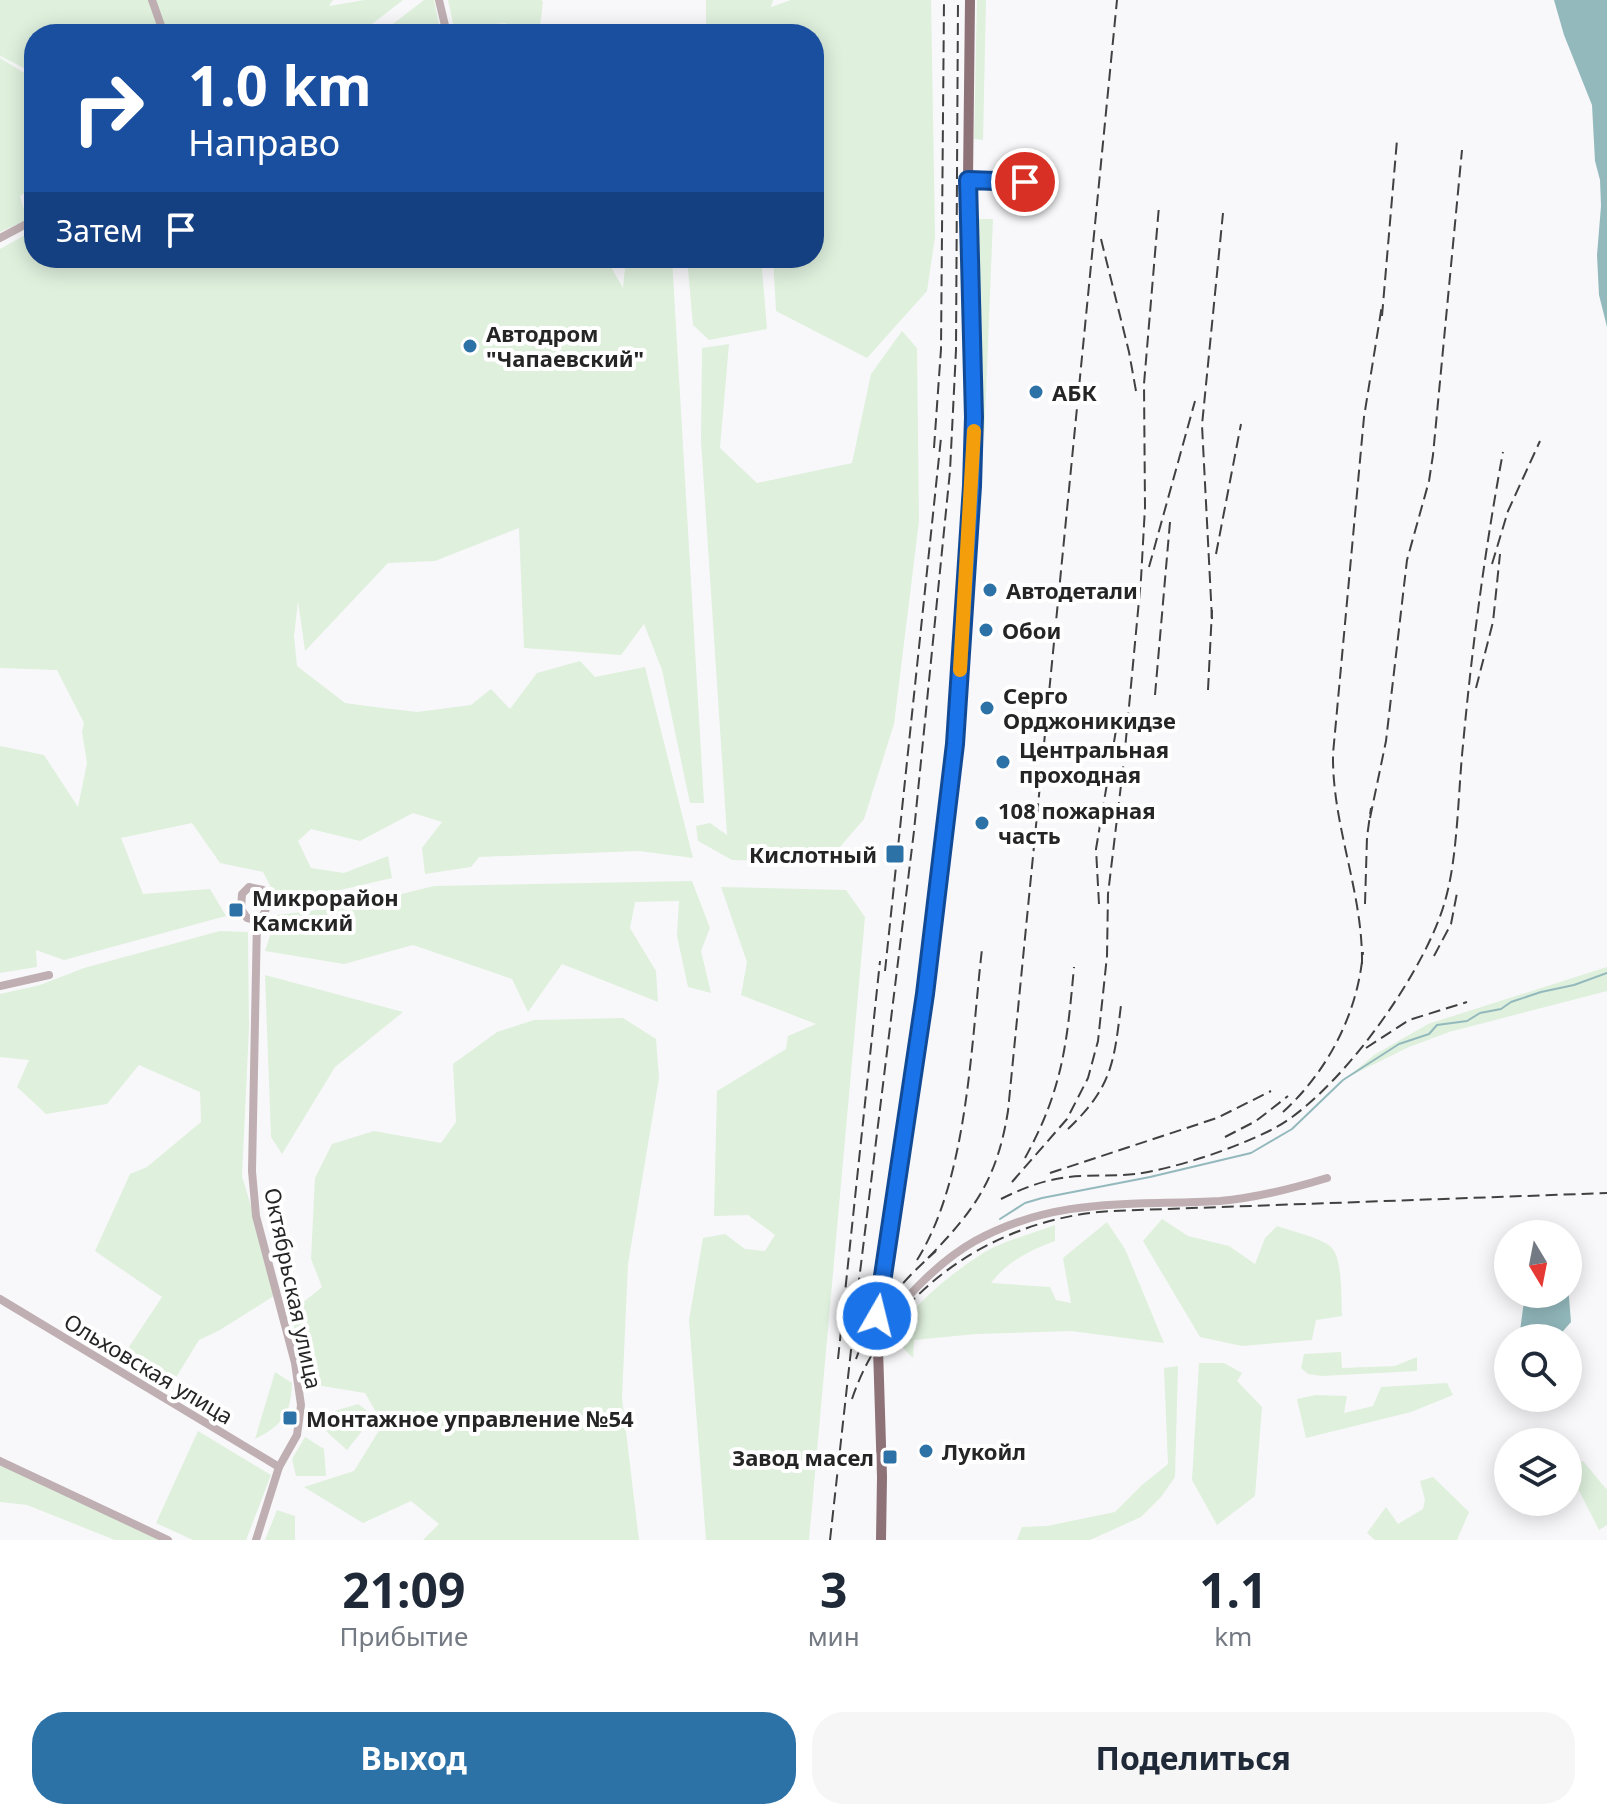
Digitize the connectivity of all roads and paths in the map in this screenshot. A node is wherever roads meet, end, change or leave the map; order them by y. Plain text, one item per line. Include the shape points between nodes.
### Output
1 (152, 0) edge
2 (439, 0) edge
3 (970, 0) edge
4 (160, 24) edge
5 (445, 24) edge
6 (968, 180) junction
7 (1025, 182) dead end
8 (24, 225) edge
9 (0, 238) edge
10 (257, 920) dead end
11 (49, 975) dead end
12 (0, 986) edge
13 (1327, 1178) dead end
14 (0, 1299) edge
15 (877, 1332) junction
16 (0, 1461) edge
17 (279, 1467) junction
18 (168, 1540) edge
19 (256, 1540) edge
20 (881, 1540) edge

1 - 4 street
2 - 5 street
3 - 6 main road
6 - 7 street
6 - 15 main road via 974,431 955,744
8 - 9 street
10 - 17 street, Октябрьская улица via 252,1171 256,1216 301,1405 297,1435
11 - 12 street
13 - 15 street via 1258,1196 1098,1204 1022,1221 947,1260
14 - 17 street, Ольховская улица
15 - 20 main road
16 - 18 street
17 - 19 street, Октябрьская улица

